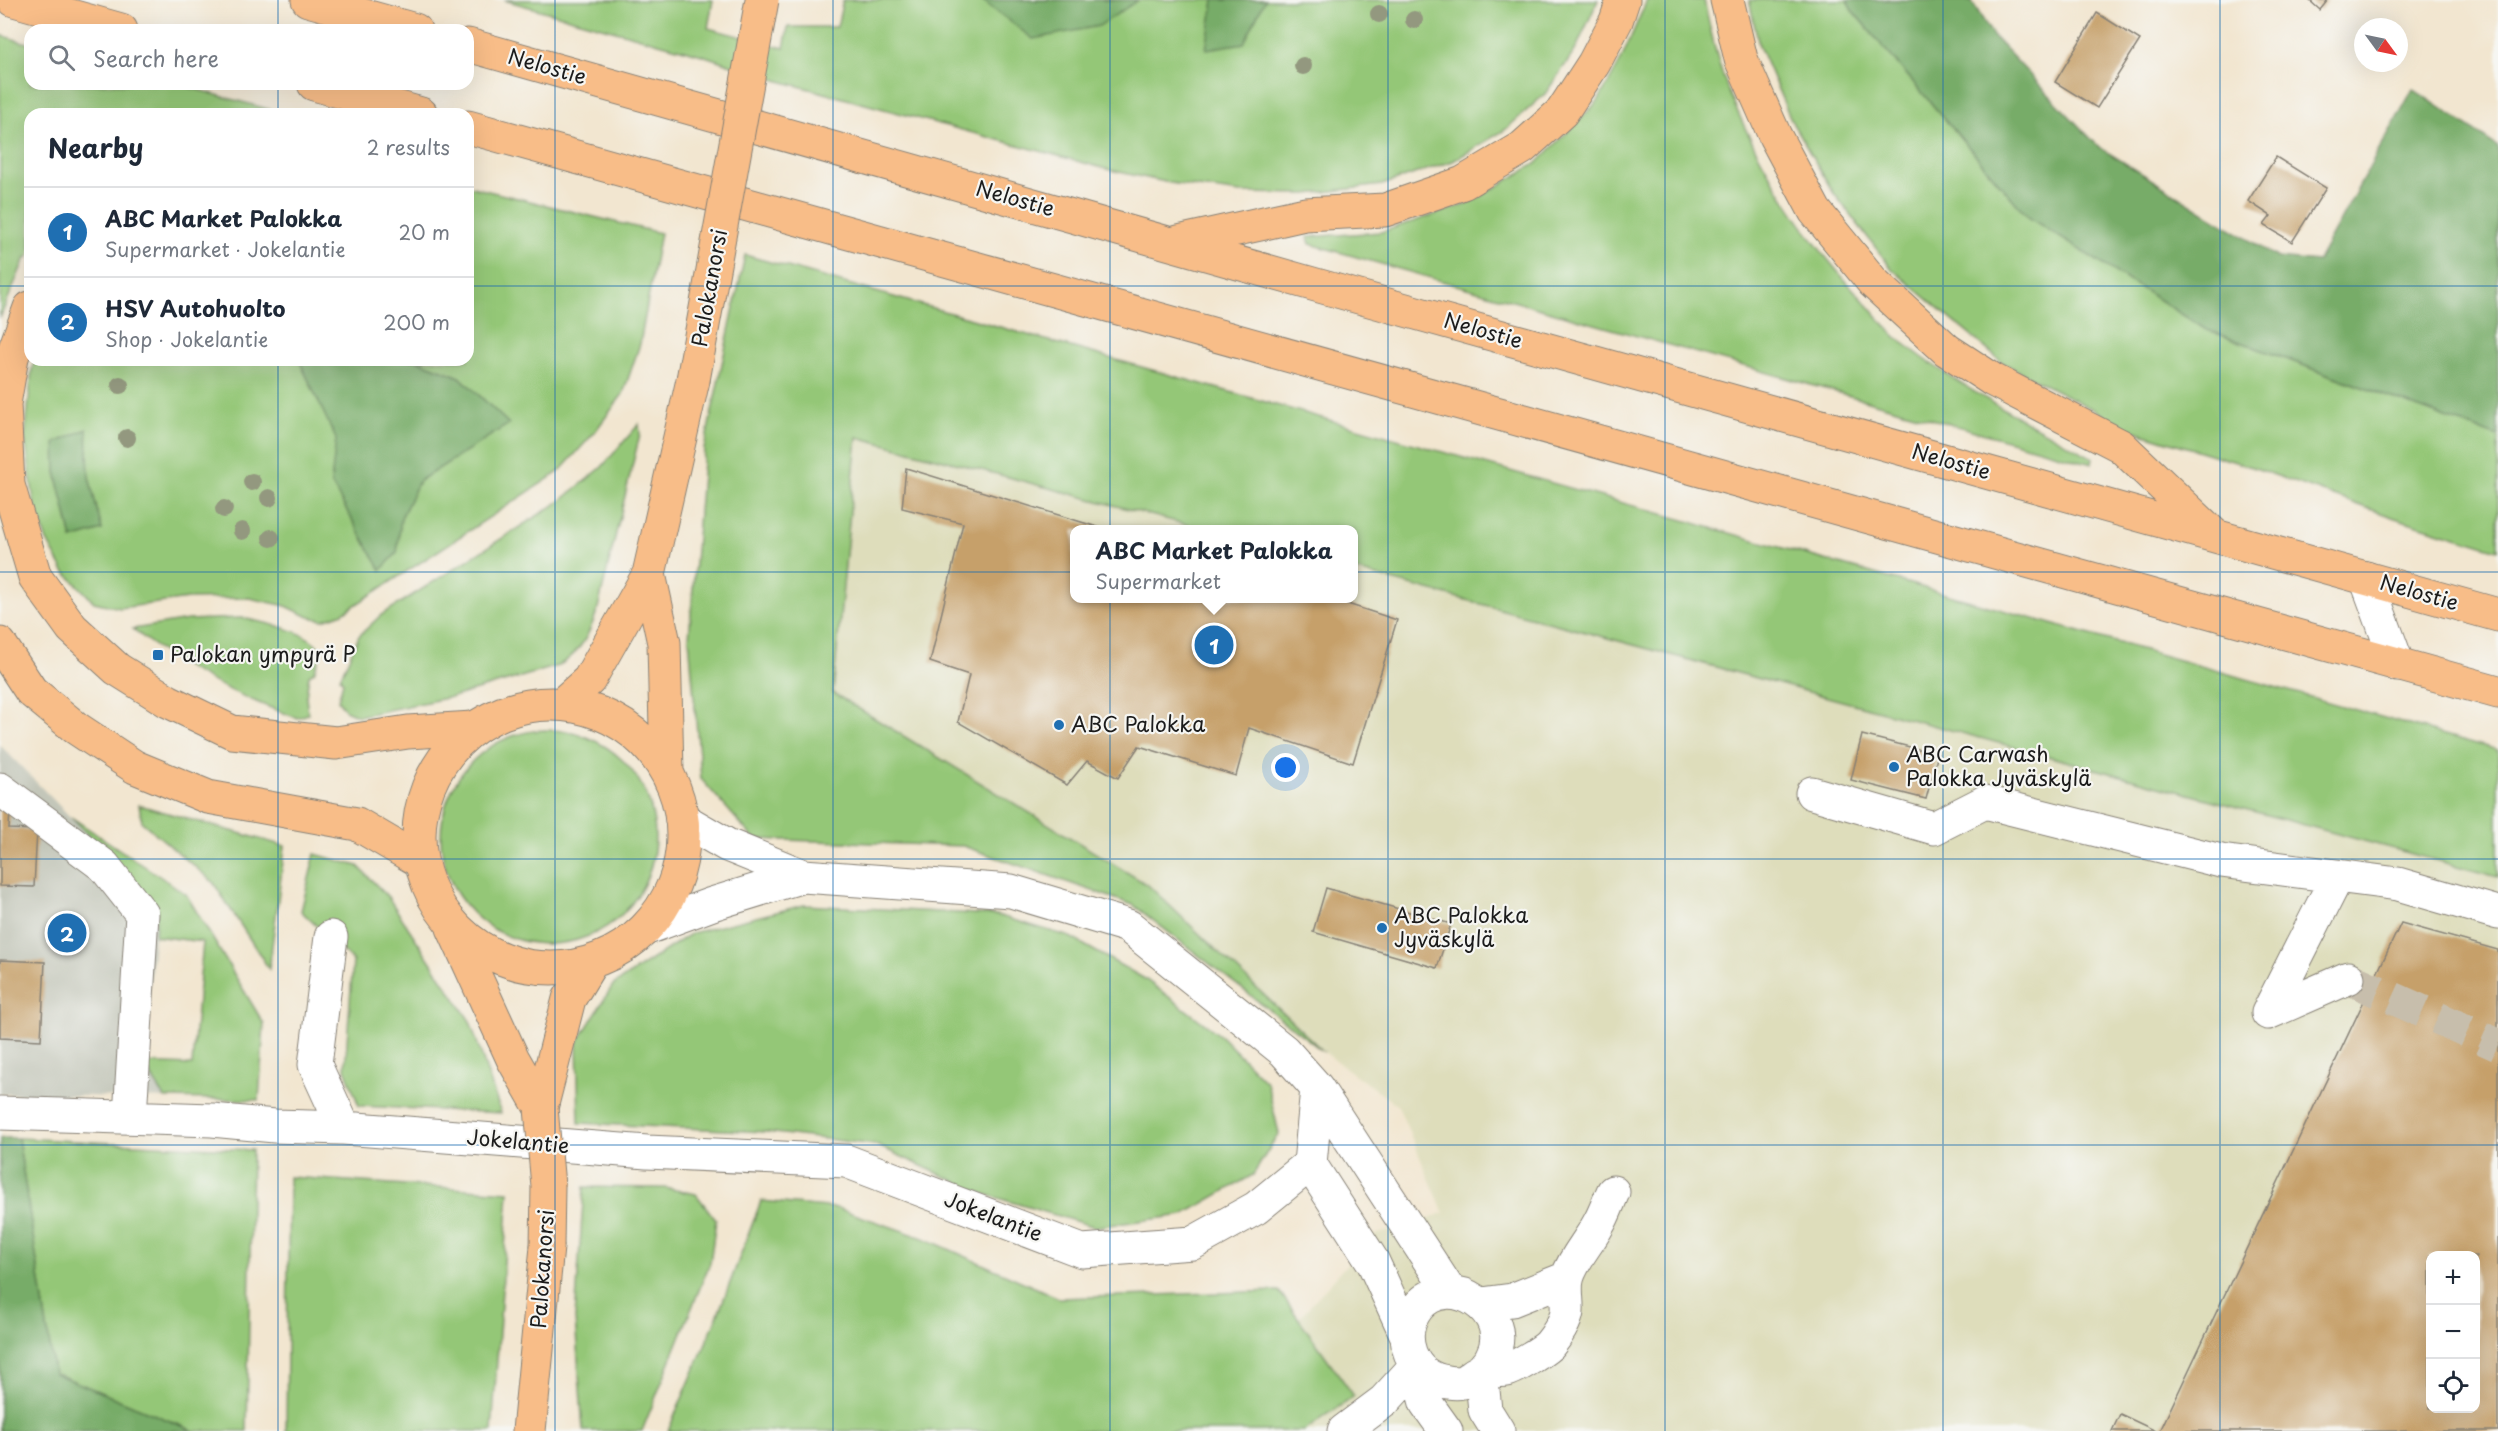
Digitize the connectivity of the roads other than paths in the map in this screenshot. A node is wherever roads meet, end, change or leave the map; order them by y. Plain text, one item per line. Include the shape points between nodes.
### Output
1 (14, 0) edge
2 (308, 0) edge
3 (762, 0) edge
4 (1623, 0) edge
5 (1727, 0) edge
6 (100, 24) edge
7 (394, 24) edge
8 (474, 47) edge
9 (336, 90) edge
10 (400, 108) edge
11 (474, 129) edge
12 (1173, 243) junction
13 (24, 324) edge
14 (2212, 534) junction
15 (650, 574) junction
16 (2366, 578) junction
17 (2498, 615) edge
18 (0, 644) edge
19 (2398, 665) junction
20 (2498, 692) edge
21 (562, 704) junction
22 (473, 728) junction
23 (667, 772) junction
24 (0, 789) edge
25 (1812, 793) dead end
26 (682, 819) junction
27 (420, 861) junction
28 (803, 876) junction
29 (2337, 877) junction
30 (2498, 913) edge
31 (453, 927) junction
32 (647, 927) junction
33 (331, 937) dead end
34 (591, 963) junction
35 (2348, 978) dead end
36 (1317, 1088) junction
37 (540, 1108) junction
38 (0, 1113) edge
39 (130, 1117) junction
40 (344, 1128) junction
41 (1310, 1164) junction
42 (1613, 1192) dead end
43 (1567, 1278) junction
44 (1450, 1292) junction
45 (1482, 1304) junction
46 (1406, 1335) junction
47 (1416, 1366) junction
48 (1481, 1371) junction
49 (529, 1431) edge
50 (1344, 1431) edge
51 (1446, 1431) edge
52 (1498, 1431) edge

1 - 6 main road
2 - 7 main road
3 - 15 main road, Palokanorsi, bridge via 693,380
4 - 12 main road via 1594,63 1562,112 1522,148 1463,183 1384,210 1305,214
5 - 14 main road via 1741,59 1775,136 1815,211 1873,282 1947,350 1993,380 2121,446
8 - 12 main road, Nelostie
9 - 10 main road
11 - 19 main road
12 - 14 main road, Nelostie
13 - 22 main road via 12,357 4,404 8,485 35,577 72,628 117,669 168,702 232,732 336,743 408,732
14 - 16 main road, Nelostie
15 - 21 main road, Palokanorsi via 589,680
15 - 23 main road, Palokanorsi via 664,643
16 - 17 main road, Nelostie
16 - 19 street
18 - 27 main road via 31,691 76,728 135,767 208,797 357,824
19 - 20 main road
21 - 22 main road via 515,708
21 - 23 main road via 613,720 640,738
22 - 27 main road via 439,765 420,811
23 - 26 main road
24 - 39 street via 104,866 142,915
25 - 29 street via 1934,828 1984,802 2221,861
26 - 28 street via 727,845
26 - 32 main road via 682,858 670,895
27 - 31 main road via 432,896
28 - 32 street
28 - 36 street via 1011,891 1128,926 1284,1051
29 - 30 street via 2398,884
29 - 35 street via 2268,1013
31 - 34 main road via 493,956 541,969
31 - 37 main road, Palokanorsi via 513,1059
32 - 34 main road via 621,949
33 - 40 street via 315,1065
34 - 37 main road, Palokanorsi via 569,999
36 - 41 street
36 - 44 street
37 - 49 main road, Palokanorsi, bridge via 548,1186 547,1247
38 - 39 street, Jokelantie
39 - 40 street, Jokelantie
40 - 41 street, Jokelantie via 647,1152 846,1161 1082,1251 1193,1243 1256,1208
41 - 46 street via 1373,1262
42 - 43 street
43 - 45 street via 1512,1300
43 - 48 street via 1567,1315 1550,1345 1508,1370
44 - 45 street via 1470,1296
44 - 46 street via 1420,1305 1411,1317
45 - 48 street via 1492,1317 1497,1337 1493,1355
46 - 47 street
47 - 48 street via 1431,1378 1447,1382 1466,1383
47 - 50 street via 1384,1401
47 - 51 street via 1426,1403
48 - 52 street via 1485,1410

